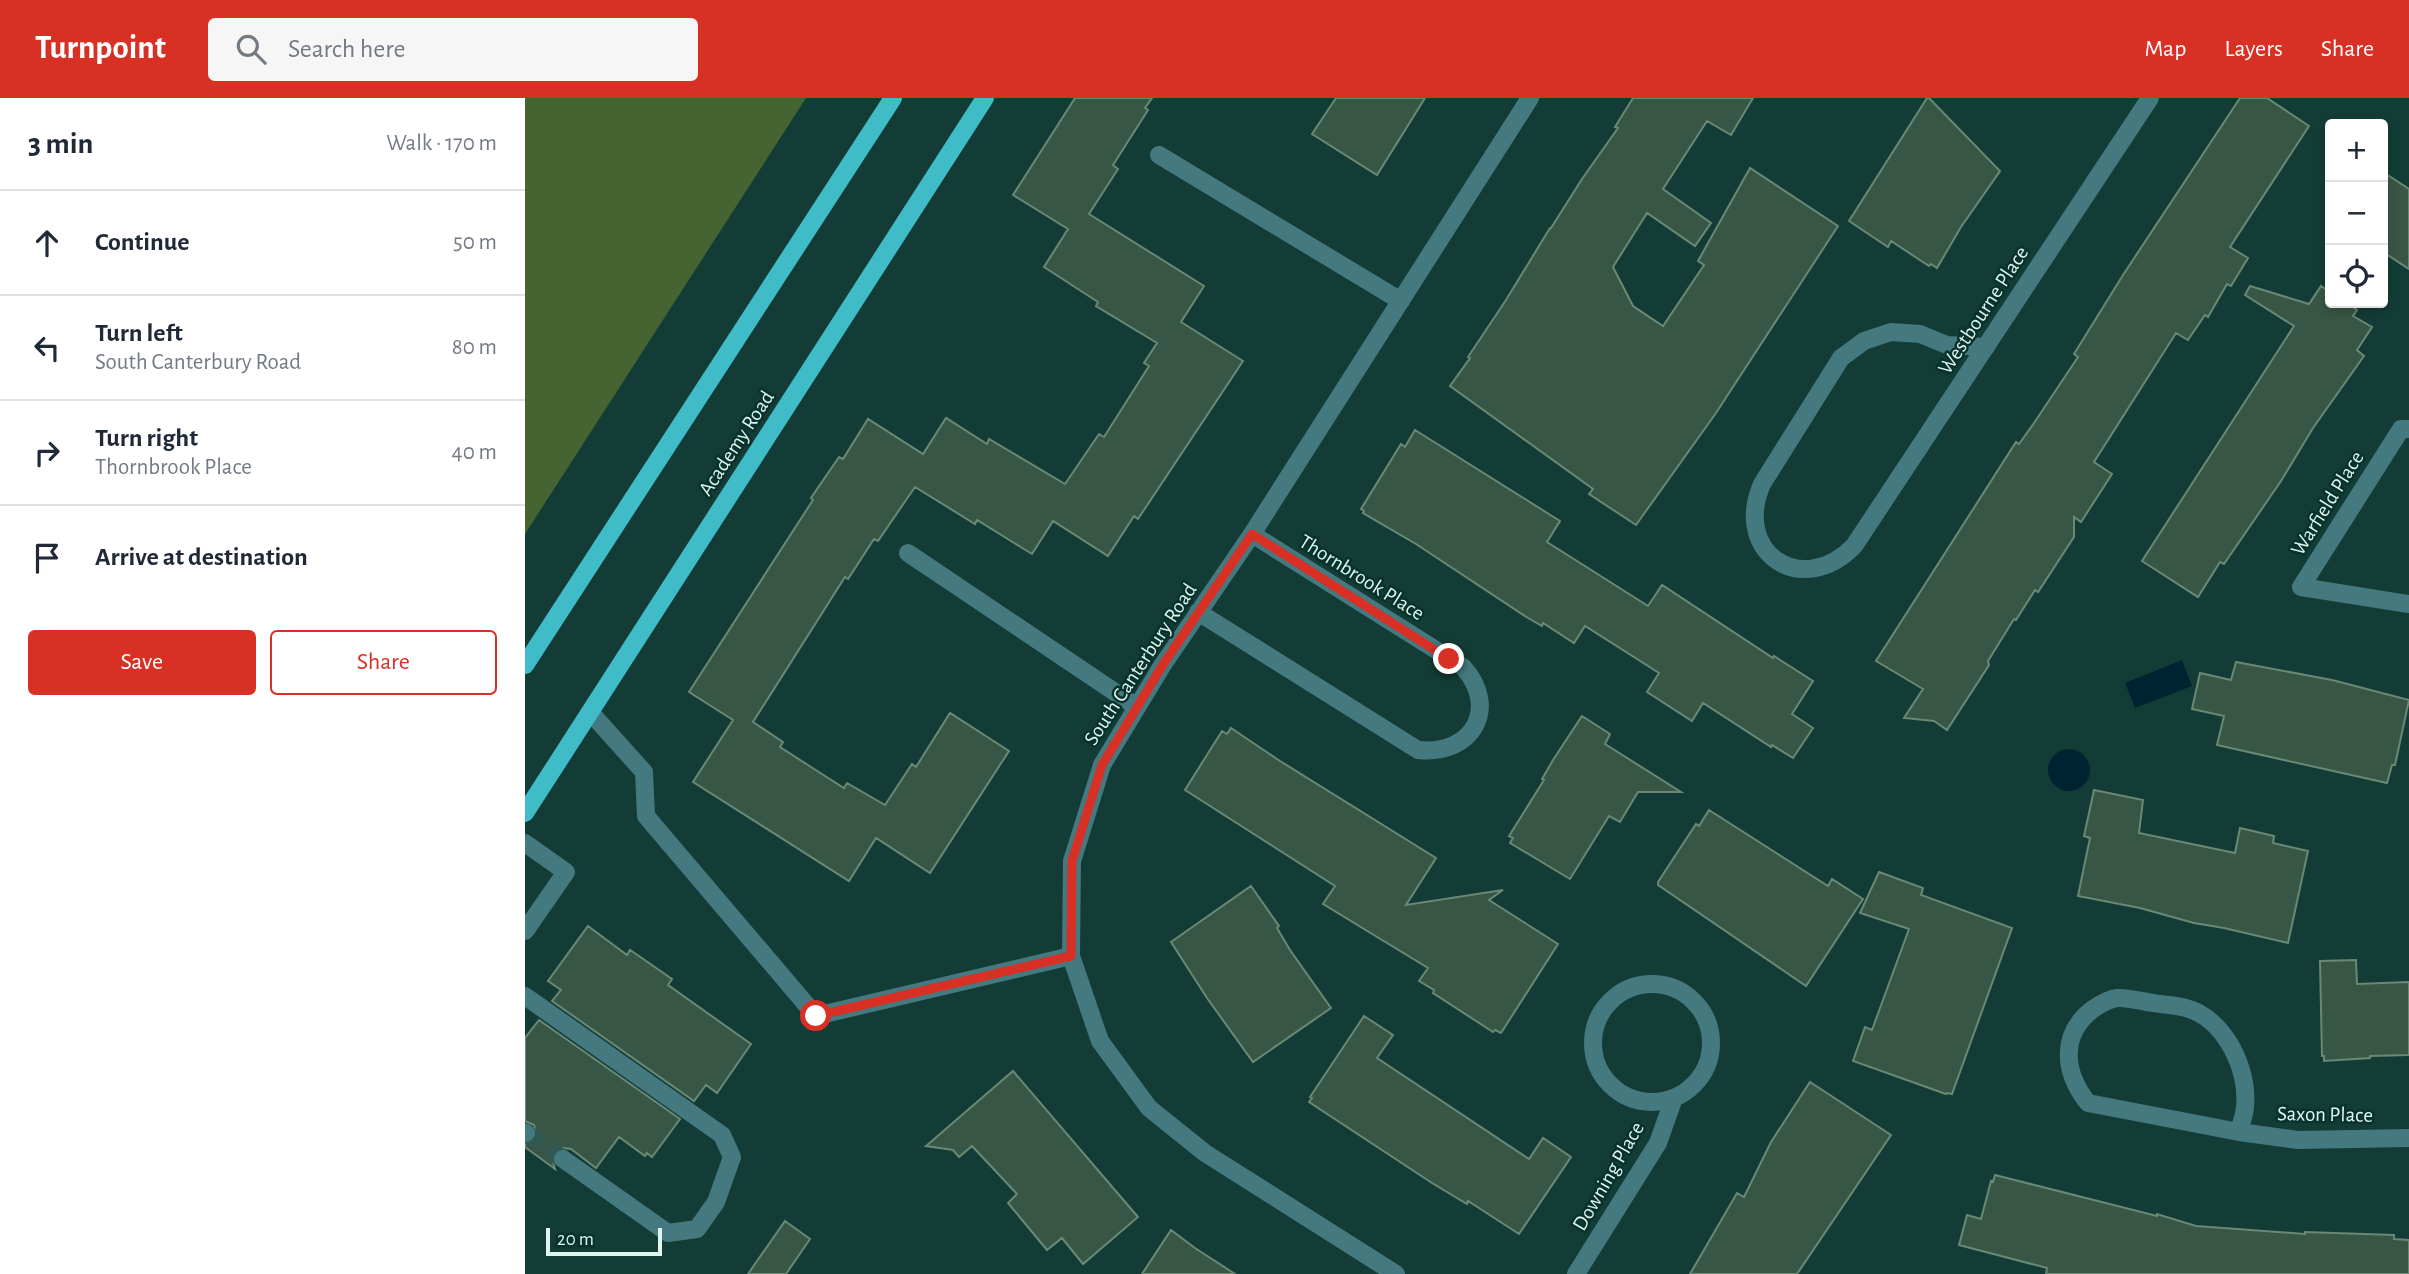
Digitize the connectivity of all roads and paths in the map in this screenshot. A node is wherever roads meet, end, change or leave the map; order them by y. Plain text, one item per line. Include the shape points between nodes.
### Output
1 (893, 98) edge
2 (985, 98) edge
3 (1530, 98) edge
4 (2150, 98) edge
5 (1160, 155) dead end
6 (1401, 300) junction
7 (1986, 347) junction
8 (2409, 429) edge
9 (1252, 534) junction
10 (908, 554) dead end
11 (2409, 604) edge
12 (1198, 612) junction
13 (525, 665) edge
14 (1137, 707) junction
15 (590, 712) junction
16 (525, 813) edge
17 (525, 843) edge
18 (525, 930) edge
19 (1071, 956) junction
20 (527, 1002) edge
21 (1674, 1098) junction
22 (2239, 1132) junction
23 (2409, 1138) edge
24 (563, 1159) tunnel mouth
25 (1396, 1274) edge
26 (1576, 1274) edge

1 - 13 main road
2 - 15 main road, Academy Road
3 - 6 street, South Canterbury Road
4 - 7 street, Westbourne Place
5 - 6 street
6 - 9 street, South Canterbury Road
7 - 7 street, Westbourne Place via 1841,560 1804,570 1786,566 1770,555 1753,521 1754,502 1841,358 1864,341 1891,332 1920,334 1947,345
8 - 11 street, Warfield Place via 2401,429 2301,587
9 - 12 street, South Canterbury Road
9 - 12 street, Thornbrook Place via 1463,667 1480,694 1475,726 1451,748 1418,750
10 - 14 street
12 - 14 street, South Canterbury Road
14 - 19 street, South Canterbury Road via 1102,765 1072,861
15 - 16 main road, Academy Road
15 - 19 street via 645,772 646,816 816,1016
17 - 18 street via 566,872
19 - 25 street, South Canterbury Road via 1100,1041 1149,1108 1205,1153
20 - 24 street via 722,1135 731,1157 716,1202 697,1229 668,1233
21 - 21 street via 1702,1075 1711,1039 1707,1021 1684,993 1648,984 1630,988 1602,1011 1593,1046 1597,1064 1620,1093 1646,1101
21 - 26 street, Downing Place via 1658,1143
22 - 22 street, Saxon Place via 2245,1105 2243,1075 2233,1047 2214,1024 2188,1008 2117,998 2084,1016 2073,1032 2069,1070 2088,1103
22 - 23 street, Saxon Place via 2298,1140

